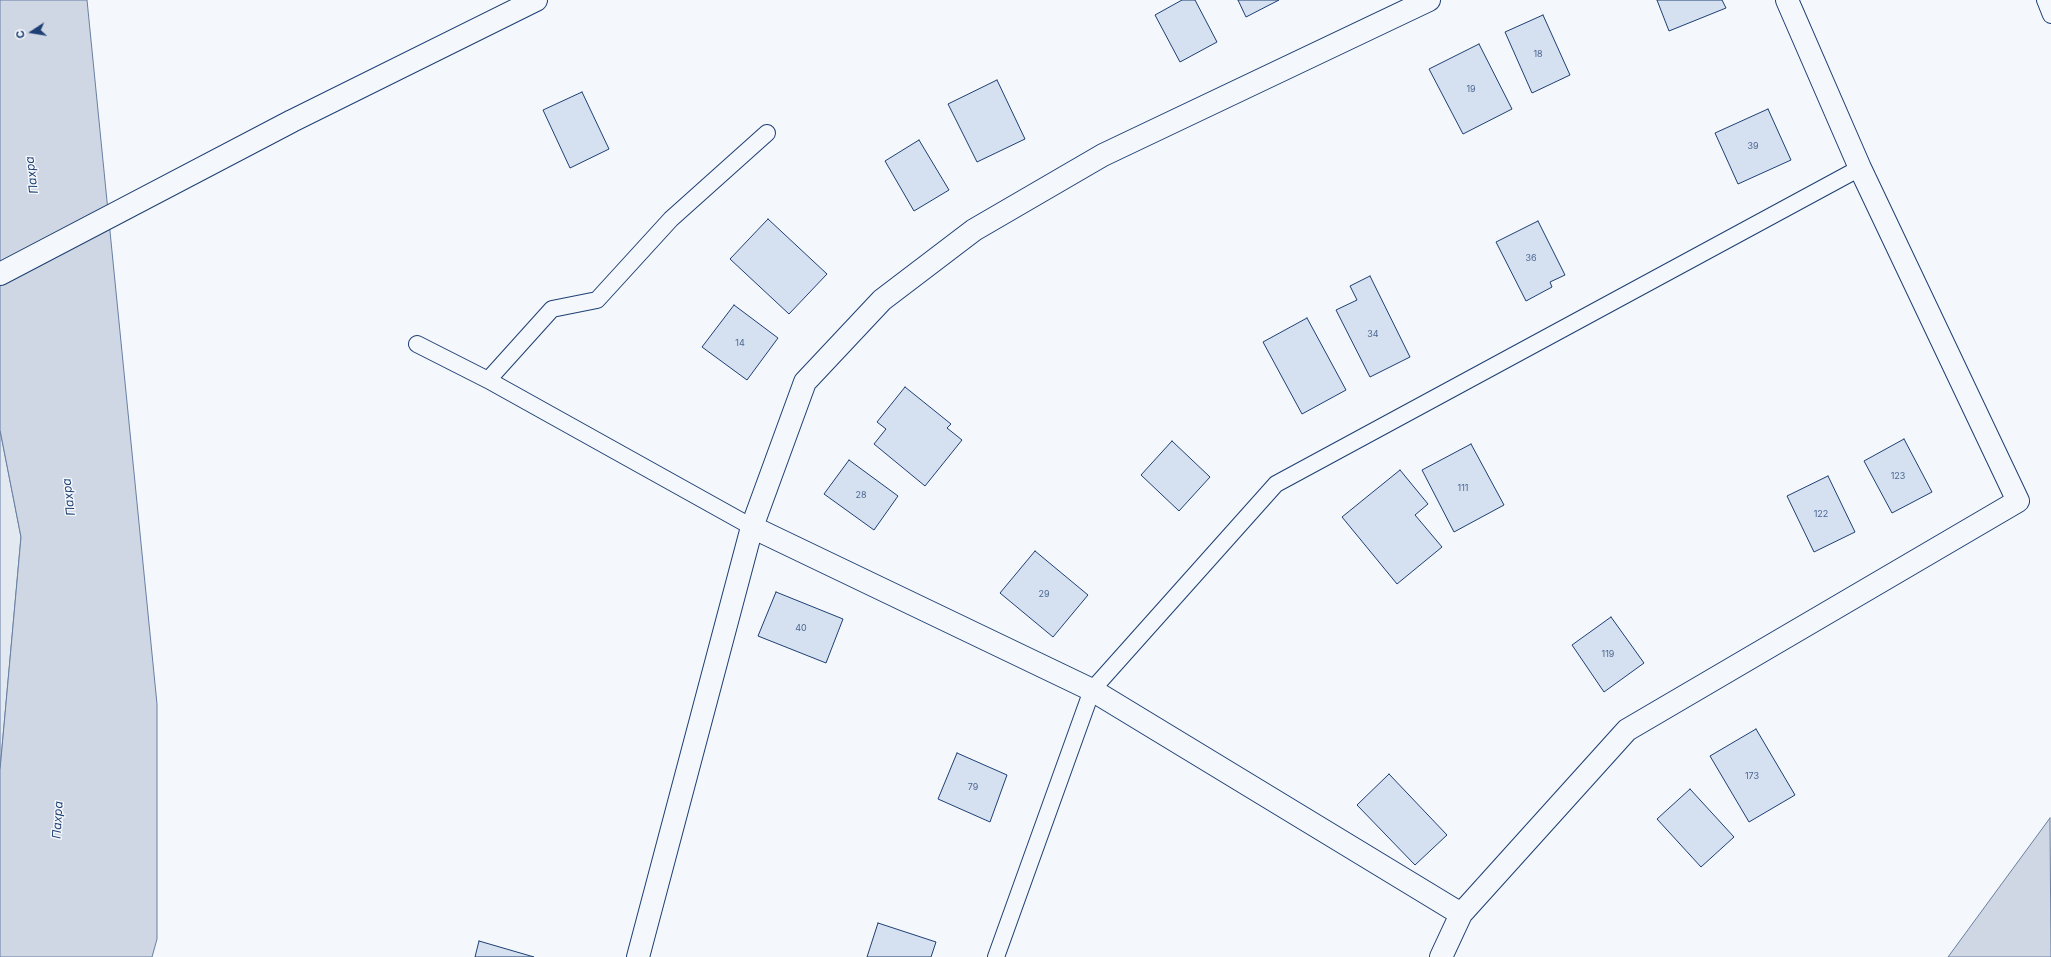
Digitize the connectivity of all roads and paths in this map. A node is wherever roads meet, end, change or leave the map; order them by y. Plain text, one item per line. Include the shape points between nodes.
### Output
1 (536, 0) edge
2 (1429, 0) edge
3 (1787, 0) edge
4 (2045, 0) edge
5 (2051, 15) edge
6 (766, 133) dead end
7 (1860, 168) junction
8 (0, 274) edge
9 (417, 344) dead end
10 (488, 380) junction
11 (752, 527) junction
12 (1092, 690) junction
13 (1461, 914) junction
14 (638, 957) edge
15 (996, 957) edge
16 (1441, 957) edge

1 - 8 street via 292,121
2 - 11 street via 1103,155 974,230 882,300 805,382
3 - 7 street
4 - 5 lane
6 - 10 lane via 671,219 597,300 552,309
7 - 12 lane via 1276,484
7 - 13 street via 2018,501 1628,730
9 - 10 lane
10 - 11 lane
11 - 12 street
11 - 14 street
12 - 13 street
12 - 15 lane
13 - 16 street

